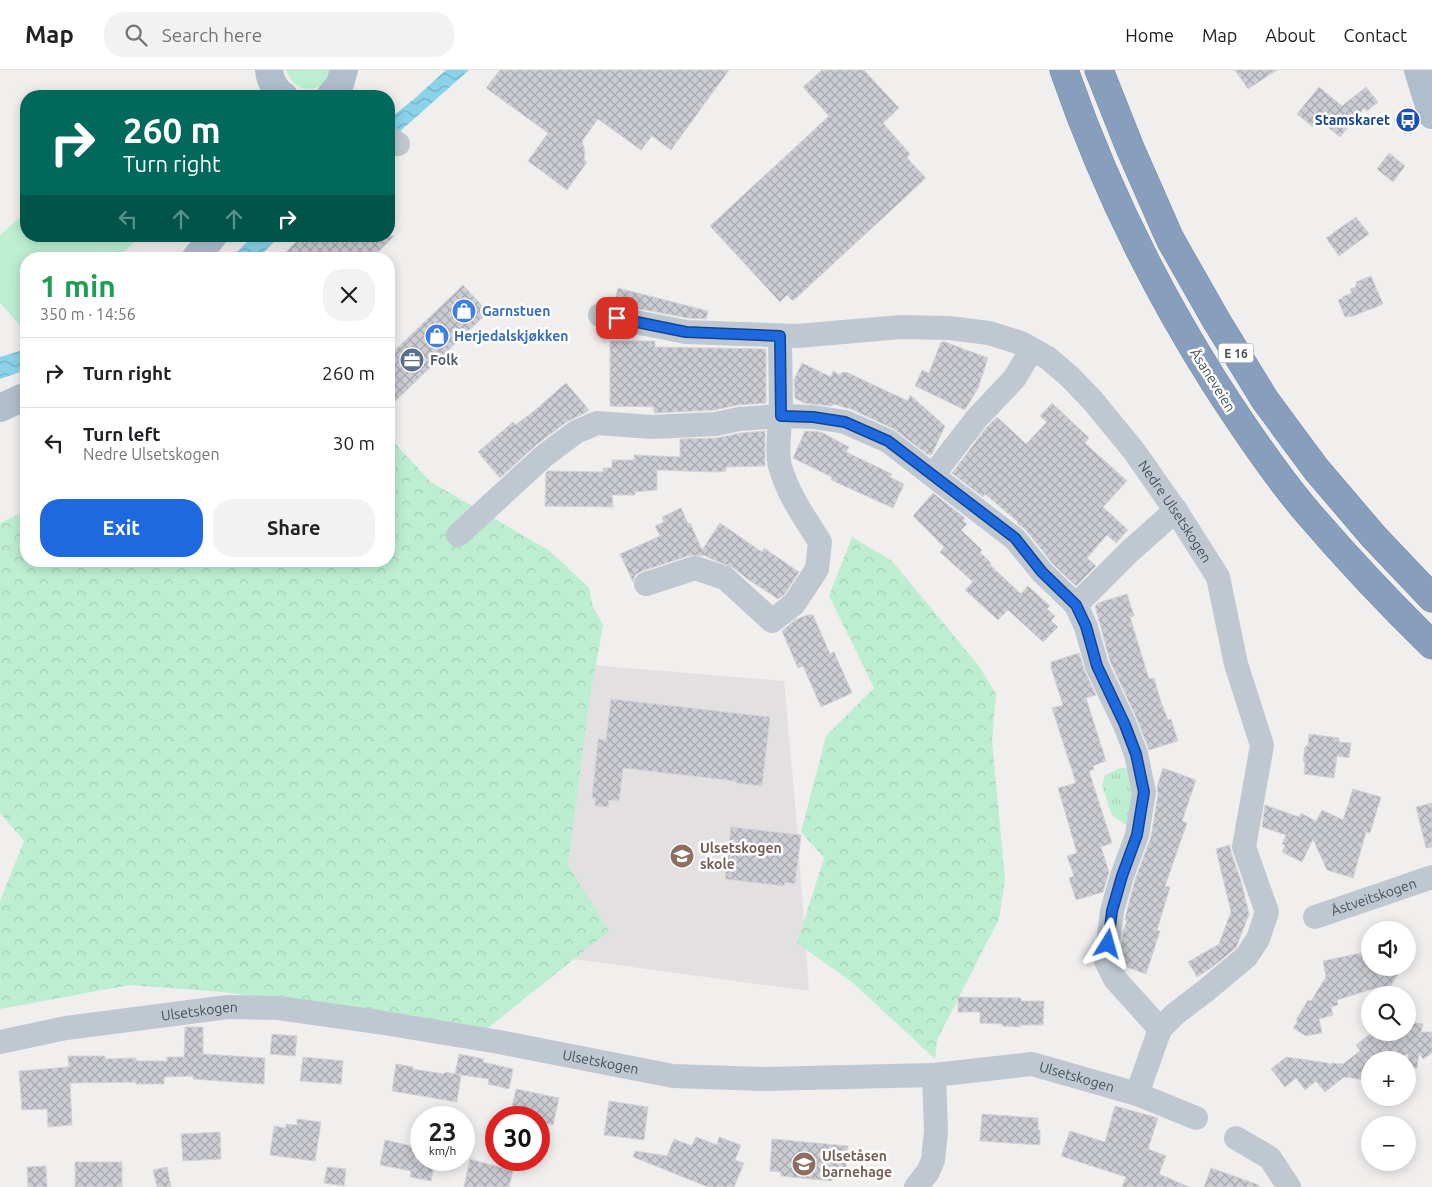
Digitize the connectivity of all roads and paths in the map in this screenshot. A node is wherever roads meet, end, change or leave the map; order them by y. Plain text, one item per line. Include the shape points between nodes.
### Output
1 (269, 70) edge
2 (344, 70) edge
3 (1064, 70) edge
4 (1099, 70) edge
5 (1418, 70) edge
6 (277, 90) edge
7 (336, 90) edge
8 (1432, 115) edge
9 (208, 242) edge
10 (200, 252) edge
11 (600, 315) dead end
12 (780, 336) junction
13 (1032, 349) junction
14 (20, 399) edge
15 (0, 408) edge
16 (781, 416) junction
17 (933, 474) junction
18 (1176, 510) junction
19 (458, 535) dead end
20 (646, 584) dead end
21 (1432, 598) edge
22 (1076, 605) junction
23 (1432, 645) edge
24 (1432, 877) edge
25 (1315, 917) dead end
26 (1160, 1029) junction
27 (0, 1042) edge
28 (934, 1075) junction
29 (1137, 1094) junction
30 (1196, 1118) dead end
31 (1236, 1138) dead end
32 (916, 1187) edge
33 (1289, 1187) edge

1 - 6 main road
2 - 7 main road
3 - 23 highway, Åsaneveien / E 16 via 1105,177 1146,264 1238,419 1302,506 1385,599
4 - 21 highway, E 16 via 1170,239 1265,400 1316,469
5 - 8 main road
9 - 10 main road
11 - 12 street, Nedre Ulsetskogen via 686,332
12 - 13 street, Nedre Ulsetskogen via 902,327 949,328 989,333
12 - 16 street
13 - 17 street via 1014,379 977,418
13 - 18 street, Nedre Ulsetskogen via 1048,358 1093,401
14 - 15 main road
16 - 17 street via 845,422 888,441
16 - 19 street via 652,427 596,423 576,432 544,456
16 - 20 street via 779,465 794,501 820,542 817,569 794,604 772,620 724,578 695,568
17 - 22 street via 1015,538 1042,572
18 - 22 street
18 - 26 street, Nedre Ulsetskogen via 1218,577 1236,664 1262,745 1244,847 1267,912 1258,939 1246,957
22 - 26 street via 1086,626 1097,666 1134,747 1144,792 1137,835 1112,911 1106,961 1115,979
24 - 25 street, Åstveitskogen
26 - 29 street, Nedre Ulsetskogen
27 - 28 street, Ulsetskogen via 66,1028 228,1007 278,1008 499,1042 673,1076 763,1079
28 - 29 street, Ulsetskogen via 1032,1064
28 - 32 street via 936,1130 933,1160
29 - 30 street, Ulsetskogen
31 - 33 street via 1270,1158

